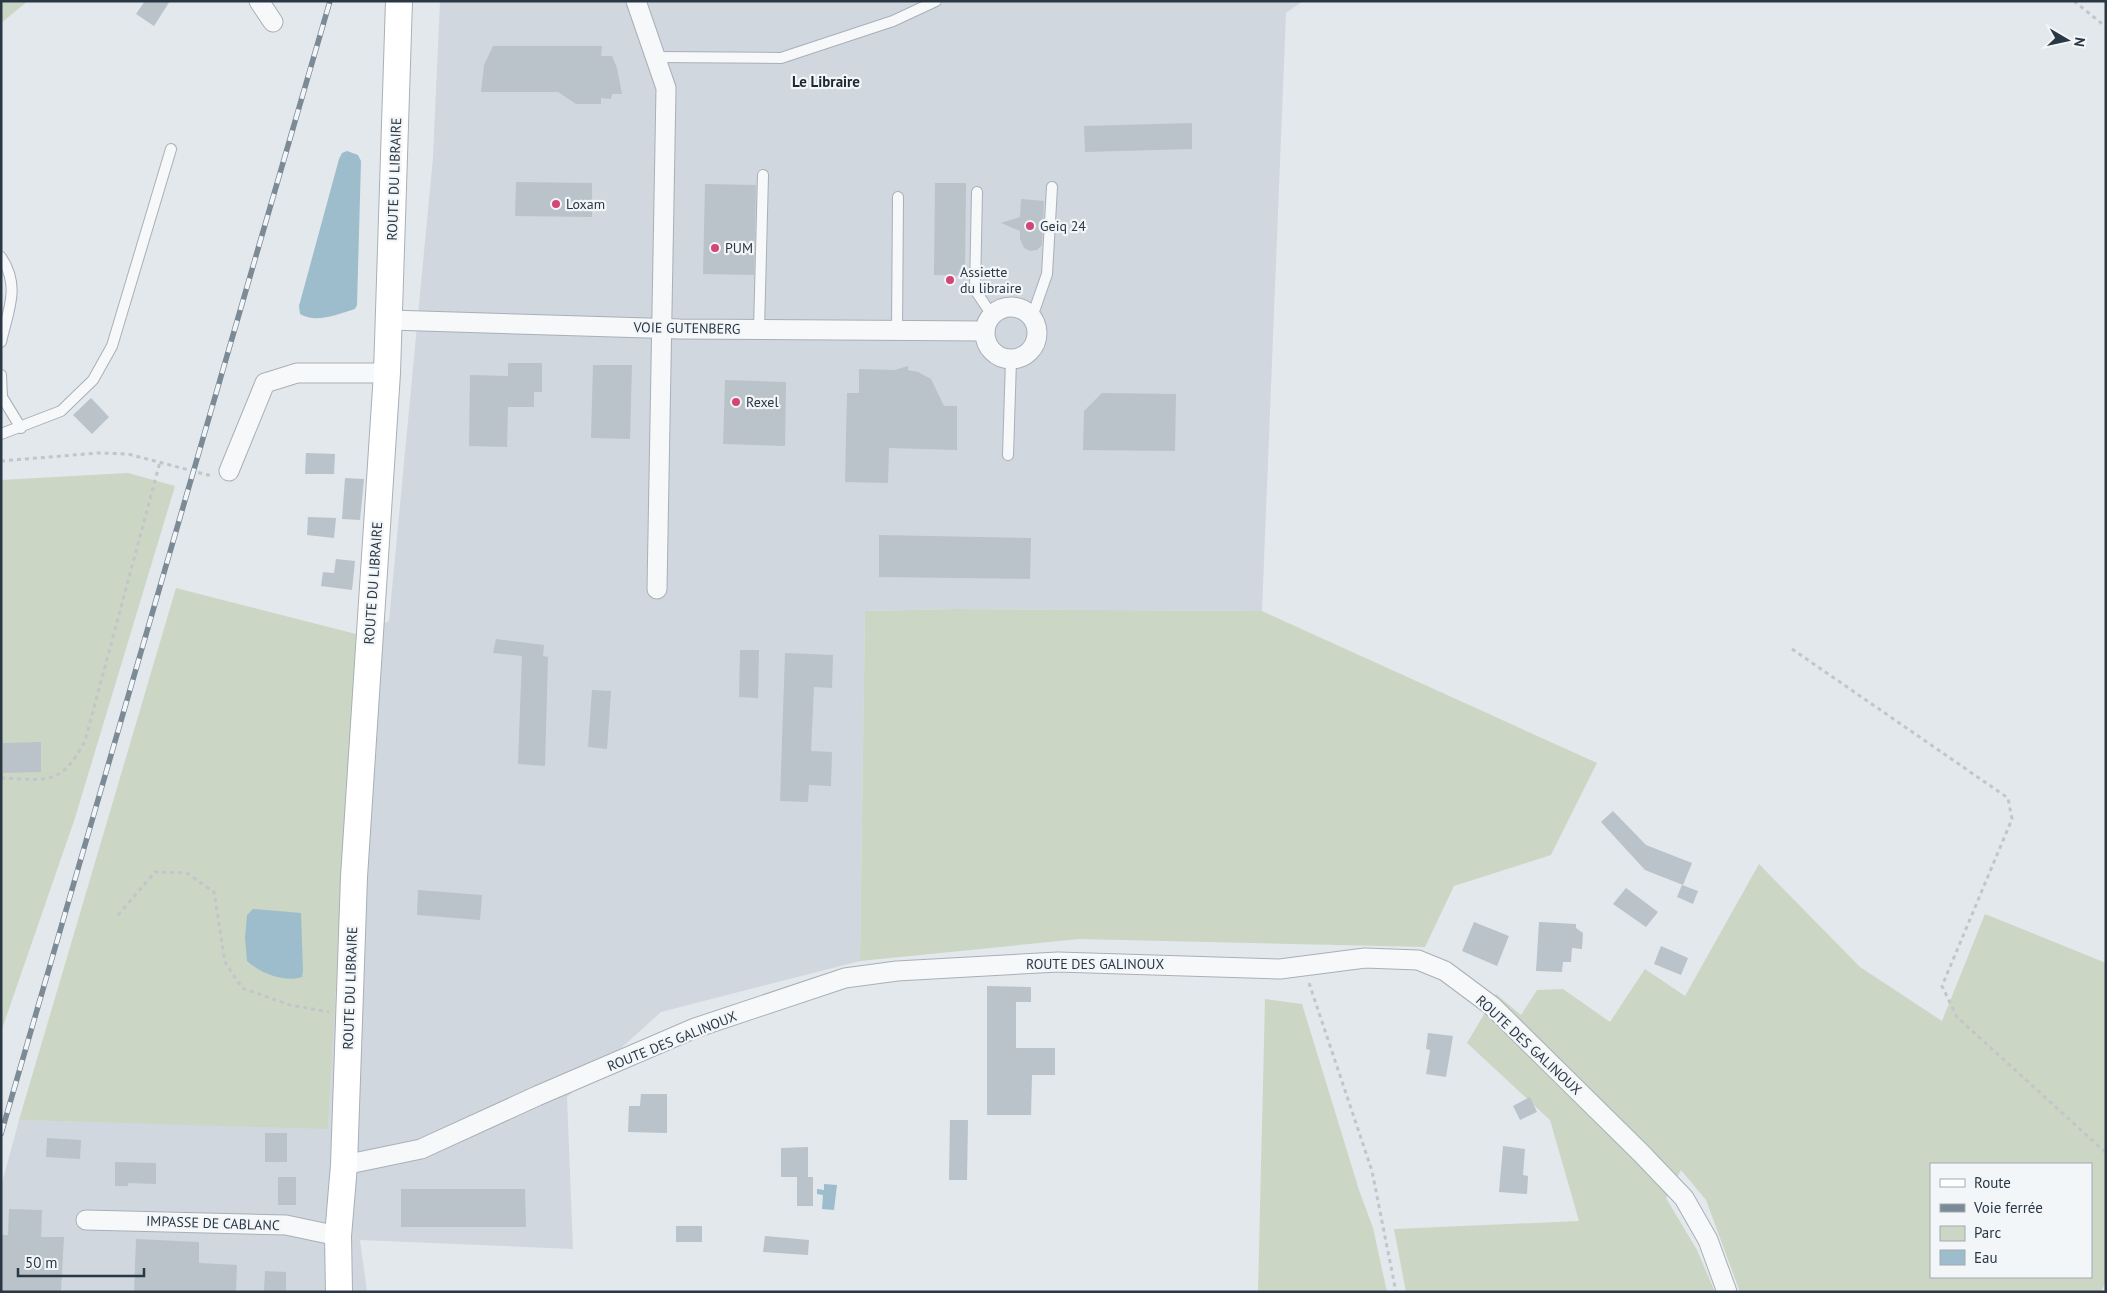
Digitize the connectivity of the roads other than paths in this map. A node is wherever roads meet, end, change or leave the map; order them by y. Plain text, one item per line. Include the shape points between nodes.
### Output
1 (259, 1) edge
2 (399, 1) edge
3 (636, 1) edge
4 (936, 1) edge
5 (273, 22) dead end
6 (656, 57) junction
7 (171, 149) dead end
8 (763, 175) dead end
9 (1052, 187) dead end
10 (977, 192) dead end
11 (898, 197) dead end
12 (1, 258) edge
13 (1032, 317) junction
14 (390, 320) junction
15 (988, 323) junction
16 (662, 329) junction
17 (759, 329) junction
18 (897, 330) junction
19 (1, 342) edge
20 (1011, 360) junction
21 (387, 372) junction
22 (1, 375) edge
23 (21, 428) junction
24 (1, 434) edge
25 (1008, 455) dead end
26 (229, 471) road end
27 (657, 589) dead end
28 (344, 1165) junction
29 (86, 1220) dead end
30 (338, 1236) junction
31 (339, 1292) edge
32 (1727, 1292) edge

1 - 5 street
2 - 14 main road, ROUTE DU LIBRAIRE
3 - 6 street
4 - 6 lane via 893,21 781,58
6 - 16 street via 666,88
7 - 23 lane via 112,346 93,380 61,411
8 - 17 lane
9 - 13 lane via 1047,274
10 - 15 lane via 975,290
11 - 18 lane
12 - 19 lane via 9,270 13,291
13 - 15 street via 1025,310 1008,306 999,309
13 - 20 street via 1037,338 1034,346 1028,354
14 - 16 street, VOIE GUTENBERG
14 - 21 main road, ROUTE DU LIBRAIRE
15 - 18 street, VOIE GUTENBERG
15 - 20 street via 988,346 1002,358
16 - 17 street, VOIE GUTENBERG
16 - 27 street
17 - 18 street, VOIE GUTENBERG
20 - 25 lane
21 - 26 street via 297,373 265,383
21 - 28 main road, ROUTE DU LIBRAIRE via 354,877
22 - 23 lane via 2,397
23 - 24 lane
28 - 30 main road, ROUTE DU LIBRAIRE
28 - 32 street, ROUTE DES GALINOUX via 422,1149 695,1028 845,978 897,971 1058,962 1280,969 1365,958 1418,960 1445,970 1492,1006 1684,1198 1708,1240
29 - 30 street, IMPASSE DE CABLANC via 286,1225
30 - 31 main road, ROUTE DU LIBRAIRE

